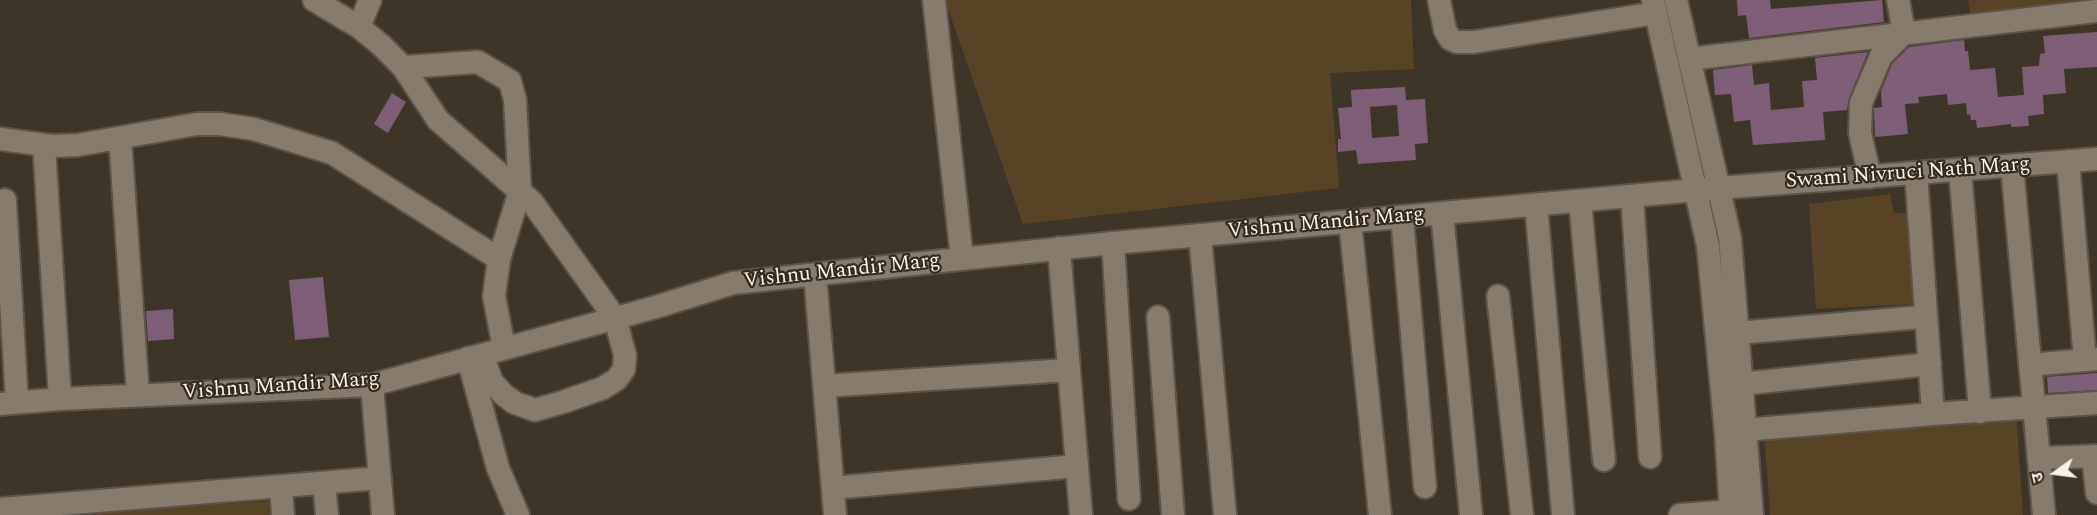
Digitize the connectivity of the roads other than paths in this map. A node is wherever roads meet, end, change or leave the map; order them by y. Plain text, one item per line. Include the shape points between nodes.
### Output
1 (314, 0) edge
2 (370, 0) edge
3 (934, 0) edge
4 (1438, 0) edge
5 (1676, 0) edge
6 (1898, 0) edge
7 (1654, 7) edge
8 (2097, 11) edge
9 (359, 27) junction
10 (1904, 33) junction
11 (1689, 59) junction
12 (403, 67) junction
13 (120, 138) junction
14 (0, 139) edge
15 (44, 145) junction
16 (2097, 159) edge
17 (2068, 161) junction
18 (2012, 166) junction
19 (1960, 170) junction
20 (1916, 173) junction
21 (1870, 177) junction
22 (1718, 188) junction
23 (520, 191) junction
24 (1696, 191) junction
25 (1632, 196) junction
26 (5, 200) dead end
27 (1580, 201) junction
28 (1536, 205) junction
29 (1442, 213) junction
30 (1402, 217) junction
31 (1350, 221) junction
32 (1200, 235) junction
33 (1113, 243) junction
34 (1059, 248) junction
35 (499, 259) junction
36 (962, 259) junction
37 (814, 274) junction
38 (1498, 296) dead end
39 (1926, 313) junction
40 (1158, 317) dead end
41 (615, 318) junction
42 (1737, 333) junction
43 (504, 348) junction
44 (475, 356) junction
45 (2091, 360) edge
46 (1930, 364) junction
47 (2030, 365) junction
48 (1069, 370) junction
49 (1741, 384) junction
50 (372, 385) junction
51 (824, 386) junction
52 (138, 395) junction
53 (60, 399) junction
54 (9, 403) edge
55 (2097, 403) edge
56 (2034, 409) junction
57 (1980, 412) junction
58 (1933, 414) junction
59 (1744, 430) junction
60 (2095, 456) edge
61 (1650, 457) dead end
62 (2039, 458) junction
63 (1604, 460) dead end
64 (1077, 466) junction
65 (380, 478) junction
66 (324, 483) junction
67 (281, 487) junction
68 (1425, 487) dead end
69 (833, 488) junction
70 (2097, 493) edge
71 (1129, 499) dead end
72 (0, 508) edge
73 (89, 508) edge
74 (46, 510) edge
75 (1738, 514) edge
76 (283, 515) edge
77 (327, 515) edge
78 (383, 515) edge
79 (518, 515) edge
80 (835, 515) edge
81 (1081, 515) edge
82 (1173, 515) edge
83 (1225, 515) edge
84 (1380, 515) edge
85 (1470, 515) edge
86 (1522, 515) edge
87 (1563, 515) edge
88 (1680, 515) edge
89 (2044, 515) edge

1 - 9 street
2 - 9 street
3 - 36 street
4 - 7 street via 1445,30 1457,42
5 - 11 street
6 - 10 street
7 - 24 street
8 - 10 street
9 - 12 street
10 - 11 street
10 - 21 street via 1881,56 1861,103 1860,133
11 - 22 street
12 - 23 street via 438,120
12 - 23 street via 478,62 510,81 515,100
13 - 15 street via 78,145
13 - 35 street via 197,124 220,124 254,129 332,153
13 - 52 street
14 - 15 street
15 - 53 street
16 - 17 street, Swami Nivruci Nath Marg
17 - 18 street, Swami Nivruci Nath Marg
17 - 45 street
18 - 19 street, Swami Nivruci Nath Marg
18 - 47 street
19 - 20 street, Swami Nivruci Nath Marg
19 - 57 street
20 - 21 street, Swami Nivruci Nath Marg
20 - 39 street
21 - 22 street, Swami Nivruci Nath Marg
22 - 24 street, Swami Nivruci Nath Marg
22 - 42 street via 1730,238
23 - 35 street
23 - 41 street via 532,202
24 - 25 street, Vishnu Mandir Marg
24 - 75 street via 1708,246
25 - 27 street, Vishnu Mandir Marg
25 - 61 street
26 - 54 street
27 - 28 street, Vishnu Mandir Marg
27 - 63 street
28 - 29 street, Vishnu Mandir Marg
28 - 87 street
29 - 30 street, Vishnu Mandir Marg
29 - 85 street
30 - 31 street, Vishnu Mandir Marg
30 - 68 street
31 - 32 street, Vishnu Mandir Marg
31 - 84 street
32 - 33 street, Vishnu Mandir Marg
32 - 83 street
33 - 34 street, Vishnu Mandir Marg
33 - 71 street
34 - 36 street, Vishnu Mandir Marg
34 - 48 street
35 - 43 street via 494,296
36 - 37 street, Vishnu Mandir Marg
37 - 41 street, Vishnu Mandir Marg via 733,283
37 - 51 street
38 - 86 street
39 - 42 street via 1922,317
39 - 46 street
40 - 82 street
41 - 43 street, Vishnu Mandir Marg
41 - 44 street via 625,355 624,369 617,379 603,388 536,410 504,395
42 - 49 street
43 - 44 street, Vishnu Mandir Marg
44 - 50 street, Vishnu Mandir Marg
44 - 79 street via 498,468
45 - 47 street
46 - 49 street
46 - 58 street
47 - 56 street
48 - 51 street
48 - 64 street
49 - 59 street
50 - 52 street, Vishnu Mandir Marg
50 - 65 street
51 - 69 street
52 - 53 street, Vishnu Mandir Marg
53 - 54 street, Vishnu Mandir Marg
55 - 56 street
56 - 57 street
56 - 62 street
57 - 58 street
58 - 59 street
59 - 75 street
60 - 62 street
60 - 70 street
62 - 89 street
64 - 69 street
64 - 81 street
65 - 66 street
65 - 78 street
66 - 67 street
66 - 77 street
67 - 73 street
67 - 76 street
69 - 80 street
72 - 74 street
73 - 74 street
75 - 88 street

